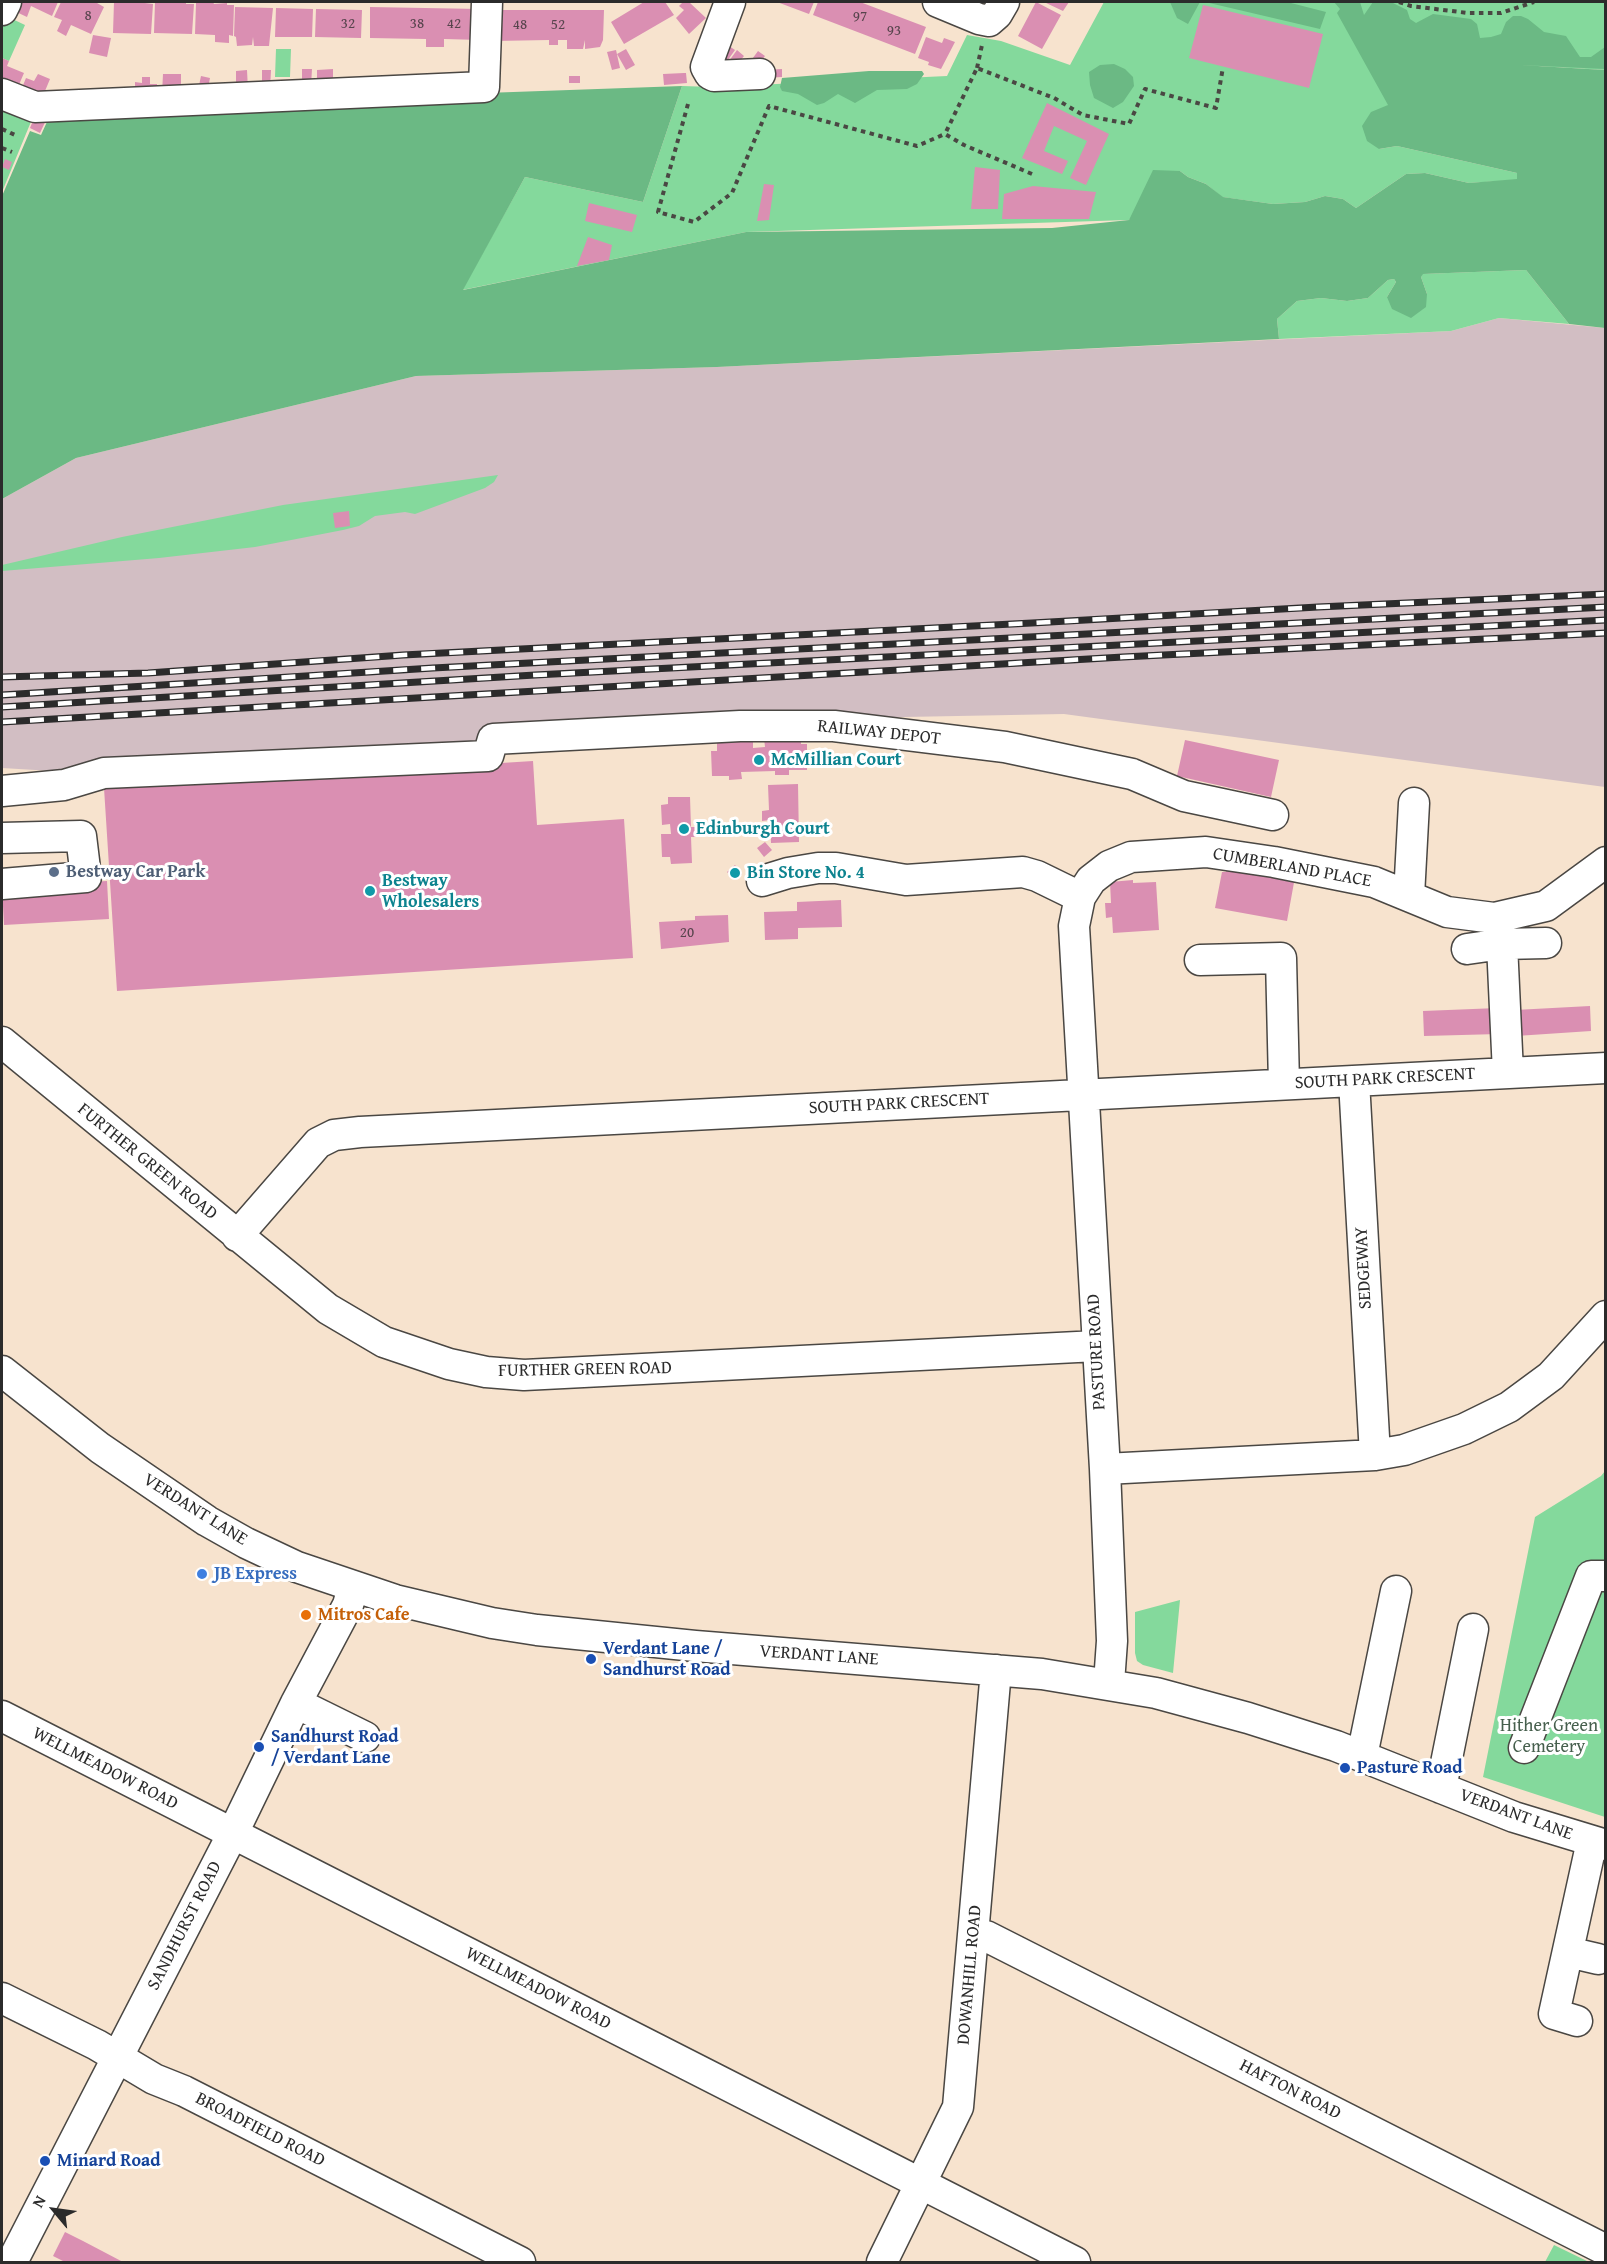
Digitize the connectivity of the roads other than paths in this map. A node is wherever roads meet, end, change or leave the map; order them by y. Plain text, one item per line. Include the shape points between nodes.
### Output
1 (6, 2) edge
2 (487, 2) edge
3 (730, 2) edge
4 (938, 2) edge
5 (1004, 2) edge
6 (2, 10) edge
7 (760, 74) dead end
8 (2, 94) edge
9 (2, 791) edge
10 (1414, 803) dead end
11 (1273, 815) dead end
12 (2, 838) edge
13 (1605, 862) edge
14 (762, 881) dead end
15 (2, 884) edge
16 (1409, 896) junction
17 (1080, 897) junction
18 (1546, 943) dead end
19 (1502, 944) junction
20 (1467, 949) dead end
21 (1200, 960) dead end
22 (2, 1042) edge
23 (1605, 1068) edge
24 (1508, 1073) junction
25 (1354, 1081) junction
26 (1284, 1084) junction
27 (1083, 1093) junction
28 (237, 1236) junction
29 (1605, 1316) edge
30 (1097, 1346) junction
31 (2, 1371) edge
32 (1375, 1455) junction
33 (1105, 1469) junction
34 (1605, 1576) edge
35 (353, 1587) junction
36 (1396, 1591) dead end
37 (1473, 1629) dead end
38 (996, 1670) junction
39 (1108, 1683) junction
40 (296, 1703) junction
41 (2, 1716) edge
42 (365, 1737) dead end
43 (1524, 1748) dead end
44 (1362, 1756) junction
45 (1441, 1788) junction
46 (233, 1833) junction
47 (1599, 1843) edge
48 (973, 1935) junction
49 (1568, 1952) junction
50 (1598, 1959) dead end
51 (2, 1998) edge
52 (1577, 2021) dead end
53 (118, 2057) junction
54 (921, 2184) junction
55 (1605, 2250) edge
56 (12, 2262) edge
57 (520, 2262) edge
58 (882, 2262) edge
59 (1075, 2262) edge

1 - 6 street
2 - 8 street via 484,87 35,107
3 - 7 street via 706,67 714,76
4 - 5 street via 989,21
9 - 11 street, RAILWAY DEPOT via 64,785 104,773 488,756 493,739 740,726 834,726 1005,747 1132,774 1184,796
10 - 16 street
12 - 15 street via 81,836 86,877
13 - 16 street, CUMBERLAND PLACE via 1546,906 1494,918 1447,912
14 - 17 street via 788,873 836,868 906,880 1023,872
16 - 17 street, CUMBERLAND PLACE via 1374,882 1206,852 1131,857 1108,866 1091,880
17 - 27 street, CUMBERLAND PLACE via 1074,927
18 - 19 street
19 - 20 street
19 - 24 street
21 - 26 street via 1281,958
22 - 28 street, FURTHER GREEN ROAD
23 - 24 street, SOUTH PARK CRESCENT
24 - 25 street, SOUTH PARK CRESCENT
25 - 26 street, SOUTH PARK CRESCENT
25 - 32 street, SEDGEWAY
26 - 27 street, SOUTH PARK CRESCENT
27 - 28 street, SOUTH PARK CRESCENT via 334,1135 303,1157
27 - 30 street, PASTURE ROAD
28 - 30 street, FURTHER GREEN ROAD via 356,1327 417,1355 486,1372 572,1373
29 - 32 street via 1551,1376 1509,1407 1435,1440
30 - 33 street, PASTURE ROAD
31 - 35 street, VERDANT LANE via 100,1448 207,1521 246,1543
32 - 33 street
33 - 39 street, PASTURE ROAD via 1112,1641
34 - 43 street via 1591,1576
35 - 38 street, VERDANT LANE via 441,1612 537,1630
35 - 40 street, SANDHURST ROAD via 348,1605
36 - 44 street
37 - 45 street
38 - 39 street, VERDANT LANE
38 - 48 street, DOWANHILL ROAD
39 - 44 street, VERDANT LANE via 1202,1704
40 - 42 street
40 - 46 street, SANDHURST ROAD
41 - 46 street, WELLMEADOW ROAD
44 - 45 street, VERDANT LANE
45 - 47 street, VERDANT LANE
46 - 53 street, SANDHURST ROAD
46 - 54 street, WELLMEADOW ROAD
47 - 49 street
48 - 54 street, DOWANHILL ROAD via 958,2107
48 - 55 street, HAFTON ROAD via 986,1936
49 - 50 street
49 - 52 street via 1554,2014
51 - 53 street, BROADFIELD ROAD
53 - 56 street, SANDHURST ROAD
53 - 57 street, BROADFIELD ROAD via 154,2079
54 - 58 street, DOWANHILL ROAD
54 - 59 street, WELLMEADOW ROAD

